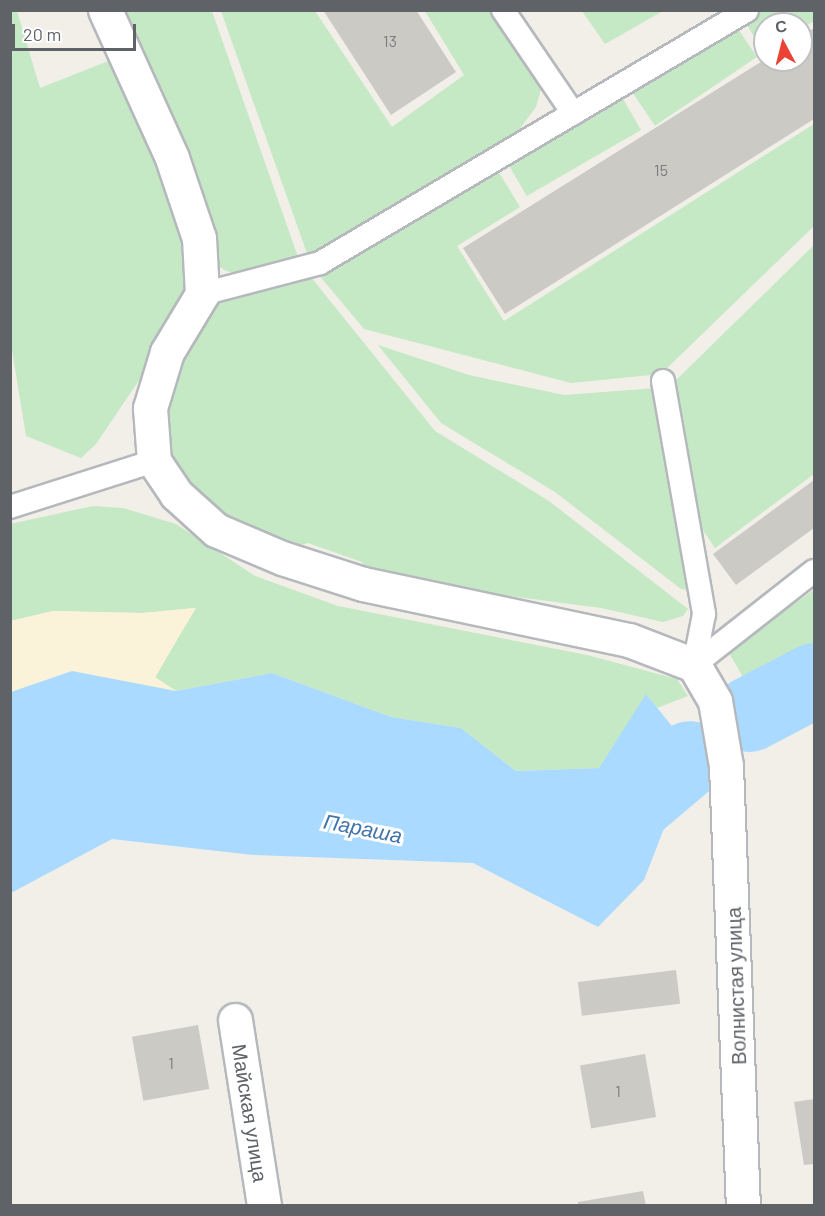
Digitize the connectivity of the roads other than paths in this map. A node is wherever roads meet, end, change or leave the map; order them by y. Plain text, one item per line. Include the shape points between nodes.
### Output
1 (105, 10) edge
2 (504, 10) edge
3 (747, 10) edge
4 (573, 113) junction
5 (202, 294) junction
6 (663, 381) dead end
7 (154, 461) junction
8 (10, 507) edge
9 (814, 572) edge
10 (694, 665) junction
11 (235, 1020) dead end
12 (264, 1206) edge
13 (743, 1206) edge

1 - 5 street via 172,158 200,238
2 - 4 lane
3 - 4 lane
4 - 5 lane via 320,263
5 - 7 street via 167,352 150,408
6 - 10 lane via 704,614
7 - 8 lane
7 - 10 street via 176,494 216,530 282,558 374,587 629,640
9 - 10 lane
10 - 13 street, Волнистая улица via 715,700 726,766
11 - 12 street, Майская улица

